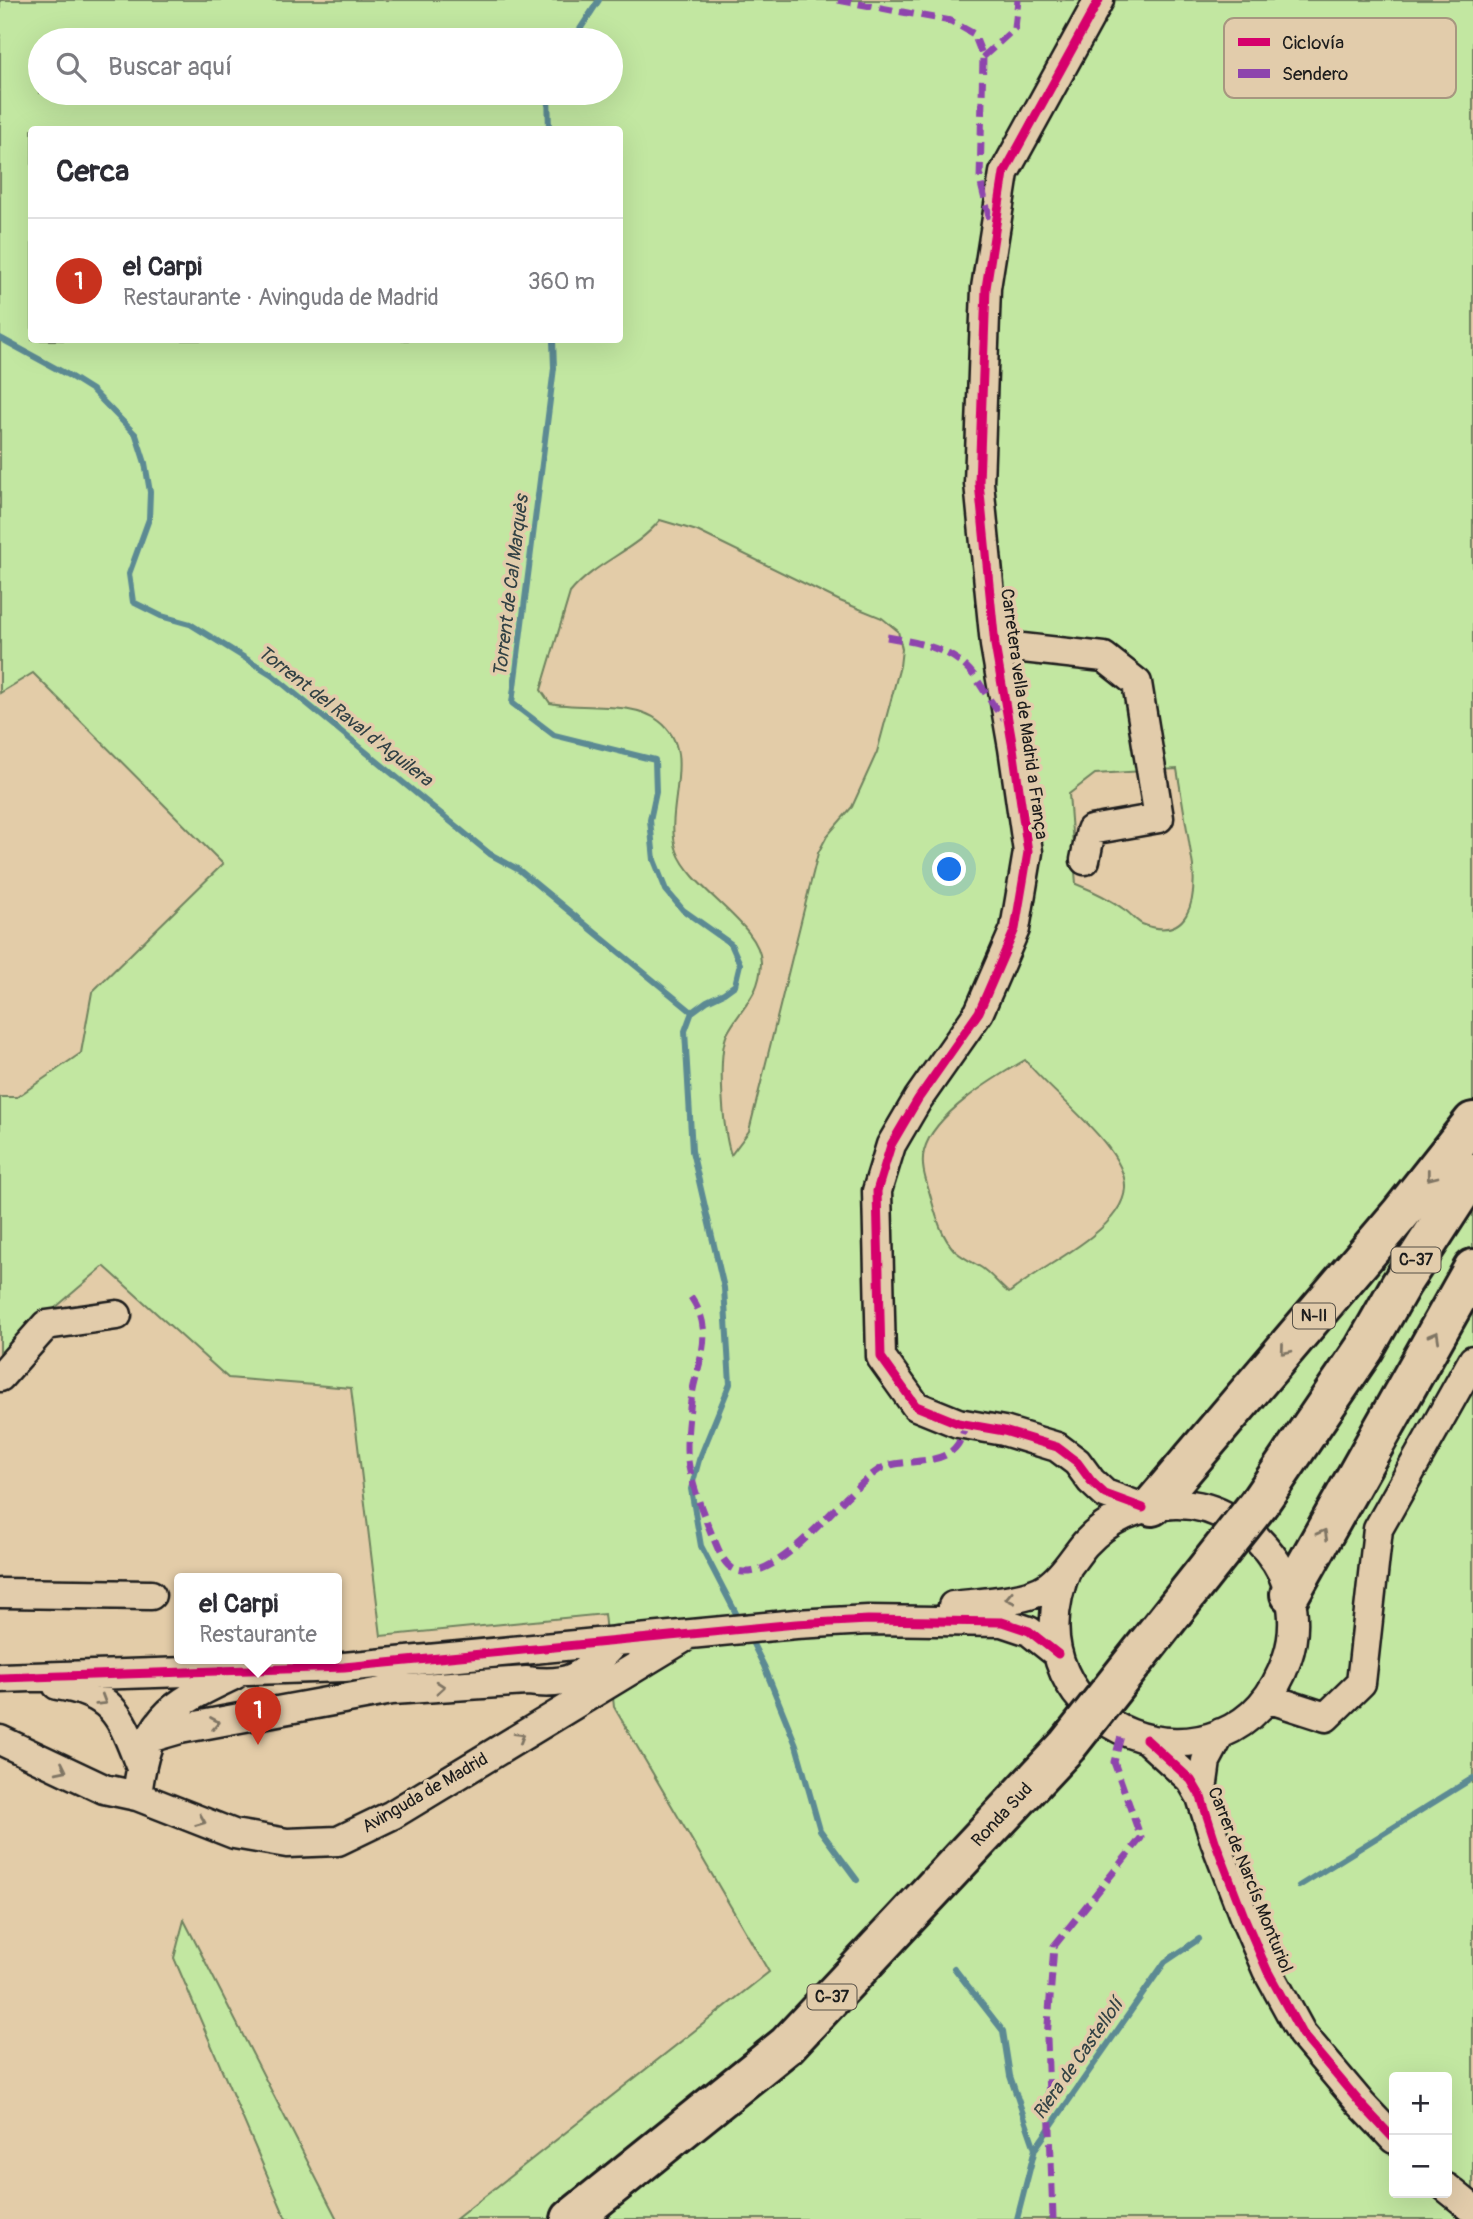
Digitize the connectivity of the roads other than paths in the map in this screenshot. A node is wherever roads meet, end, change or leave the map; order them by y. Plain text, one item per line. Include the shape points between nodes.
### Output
1 (1099, 0) edge
2 (995, 645) junction
3 (1085, 860) dead end
4 (1473, 1122) edge
5 (1473, 1173) edge
6 (1473, 1207) edge
7 (1473, 1269) edge
8 (117, 1315) dead end
9 (1364, 1349) junction
10 (1473, 1360) edge
11 (0, 1377) edge
12 (1091, 1481) junction
13 (1147, 1507) junction
14 (1091, 1538) junction
15 (1068, 1566) junction
16 (0, 1593) edge
17 (1290, 1594) junction
18 (151, 1595) dead end
19 (868, 1620) junction
20 (688, 1635) junction
21 (616, 1641) junction
22 (1058, 1654) junction
23 (243, 1670) junction
24 (6, 1678) edge
25 (1267, 1698) junction
26 (1221, 1733) junction
27 (149, 1738) junction
28 (1146, 1739) junction
29 (0, 1740) edge
30 (141, 1768) junction
31 (137, 1796) junction
32 (1201, 1797) junction
33 (1390, 2135) edge
34 (1452, 2192) edge
35 (1473, 2209) edge
36 (571, 2219) edge

1 - 2 street, Carretera vella de Madrid a França via 1004,173 986,288 979,484
2 - 3 street via 1104,657 1137,683 1159,818 1091,830
2 - 12 street, Carretera vella de Madrid a França via 1028,852 1015,929 979,1012 891,1145 877,1191 881,1357 916,1406 958,1423 1057,1447 1077,1462
4 -> 13 highway, N-II via 1401,1213
5 - 9 highway, Ronda Sud / C-37
6 - 9 highway, Ronda Sud / C-37
17 -> 7 highway
8 - 11 street via 46,1325
9 - 36 highway, Ronda Sud / C-37, bridge via 1259,1503 1067,1746 786,2045
10 - 25 street via 1378,1529 1361,1683 1326,1717
12 - 13 street, Carretera vella de Madrid a França via 1105,1494
12 - 14 street via 1096,1500
13 - 14 street, N-II via 1115,1519
13 - 17 street, N-II via 1177,1504 1227,1516 1248,1530 1274,1559
14 - 15 street, N-II
15 -> 19 street, N-II via 1046,1588 1024,1595
15 - 22 street, N-II via 1055,1609
16 - 18 street
17 - 25 street, N-II via 1291,1648 1282,1675
19 - 20 street, N-II
19 - 22 street, N-II via 1002,1622 1029,1631
20 - 21 street, N-II
31 -> 20 street, Avinguda de Madrid via 234,1835 287,1843 338,1841 392,1815
21 - 23 street, N-II via 344,1667
27 -> 21 street via 392,1690 572,1680
22 - 28 street, N-II via 1067,1678 1091,1709 1122,1732
23 - 24 street, N-II
23 - 27 street via 171,1710
24 -> 30 street via 63,1686 104,1700 115,1710
25 - 26 street, N-II
26 - 28 street, N-II via 1193,1741
26 - 32 street, Carrer de Narcís Monturiol via 1206,1761
27 - 30 street
28 - 32 street, Carrer de Narcís Monturiol via 1191,1780
29 -> 31 street, Avinguda de Madrid via 104,1790
30 - 31 street
32 - 33 street, Carrer de Narcís Monturiol via 1245,1919 1302,2034
34 - 35 street

